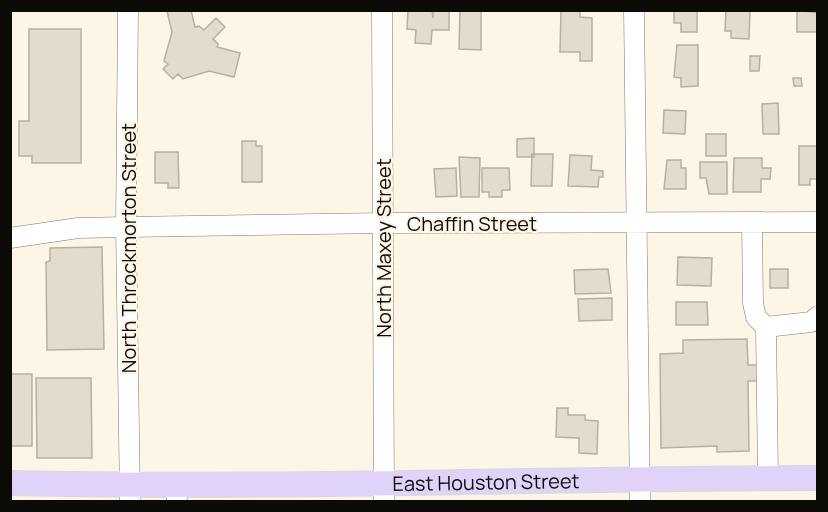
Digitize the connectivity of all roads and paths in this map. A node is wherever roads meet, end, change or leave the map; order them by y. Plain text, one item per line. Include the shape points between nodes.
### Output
1 (128, 10) edge
2 (382, 10) edge
3 (634, 10) edge
4 (818, 222) edge
5 (383, 223) junction
6 (636, 223) junction
7 (752, 223) junction
8 (126, 227) junction
9 (10, 238) edge
10 (818, 316) edge
11 (766, 327) junction
12 (768, 478) junction
13 (818, 478) edge
14 (10, 483) edge
15 (640, 490) edge
16 (384, 493) edge
17 (130, 494) edge
18 (176, 494) edge

1 - 8 street, North Throckmorton Street
2 - 5 street, North Maxey Street
3 - 6 street
4 - 7 street, Chaffin Street
5 - 6 street, Chaffin Street
5 - 8 street, Chaffin Street
5 - 16 street, North Maxey Street
6 - 7 street, Chaffin Street
6 - 15 street
7 - 11 street via 753,303 756,317
8 - 9 street, Chaffin Street via 78,228
8 - 17 street, North Throckmorton Street
10 - 11 street via 811,322
11 - 12 street
12 - 13 main road, East Houston Street
12 - 15 main road, East Houston Street
14 - 17 main road, East Houston Street
15 - 16 main road, East Houston Street
16 - 18 main road, East Houston Street
17 - 18 main road, East Houston Street

